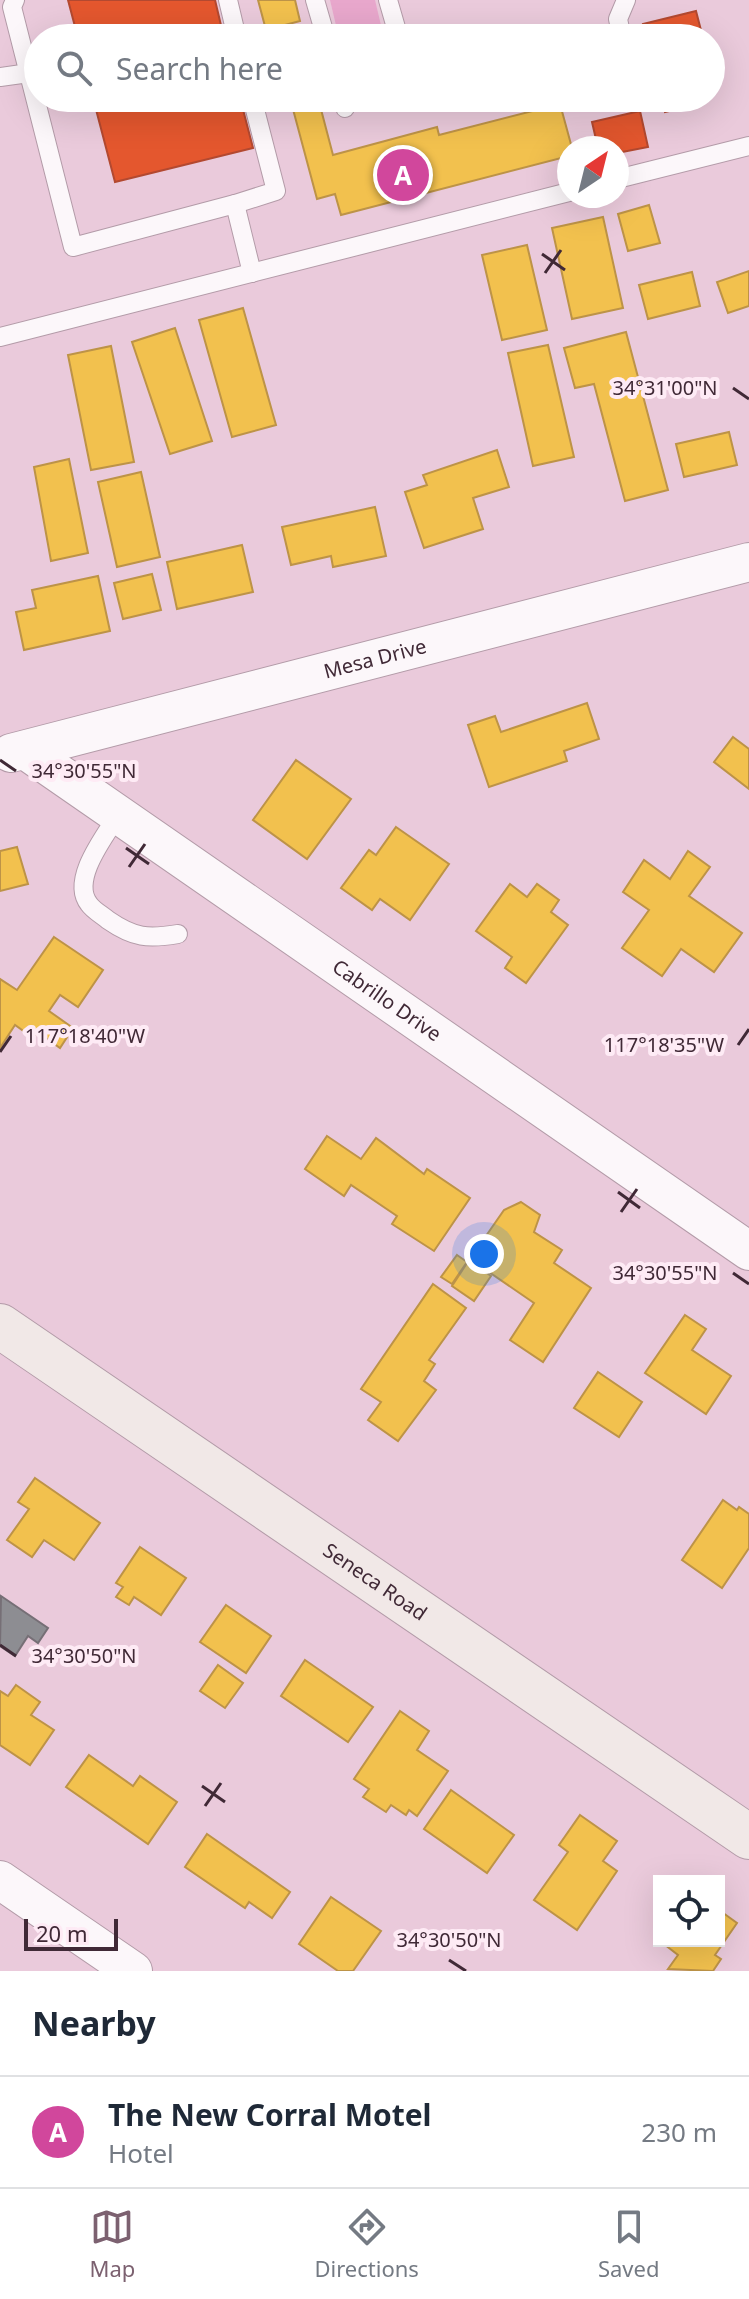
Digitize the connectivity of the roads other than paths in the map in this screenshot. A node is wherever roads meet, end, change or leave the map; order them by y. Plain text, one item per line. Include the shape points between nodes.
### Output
1 (15, 0) edge
2 (228, 0) edge
3 (315, 0) edge
4 (388, 0) edge
5 (626, 0) edge
6 (234, 24) edge
7 (322, 24) edge
8 (395, 24) edge
9 (619, 24) edge
10 (24, 54) edge
11 (24, 74) edge
12 (0, 77) edge
13 (39, 112) edge
14 (256, 112) edge
15 (749, 146) edge
16 (629, 176) edge
17 (557, 195) edge
18 (235, 204) junction
19 (252, 273) junction
20 (0, 337) edge
21 (749, 562) edge
22 (12, 752) edge
23 (118, 815) junction
24 (178, 934) dead end
25 (749, 1251) edge
26 (0, 1326) edge
27 (749, 1837) edge
28 (0, 1880) edge
29 (133, 1971) edge

1 - 10 lane via 12,7
2 - 6 lane
3 - 7 lane
4 - 8 lane
5 - 9 lane
11 - 12 lane
13 - 18 lane via 73,247
14 - 18 lane via 276,191
15 - 16 lane
17 - 19 lane
18 - 19 lane
19 - 20 lane
21 - 22 street, Mesa Drive
22 - 23 street, Cabrillo Drive
23 - 24 lane via 87,864 84,894 89,906 125,932 150,938
23 - 25 street, Cabrillo Drive
26 - 27 main road, Seneca Road
28 - 29 street

